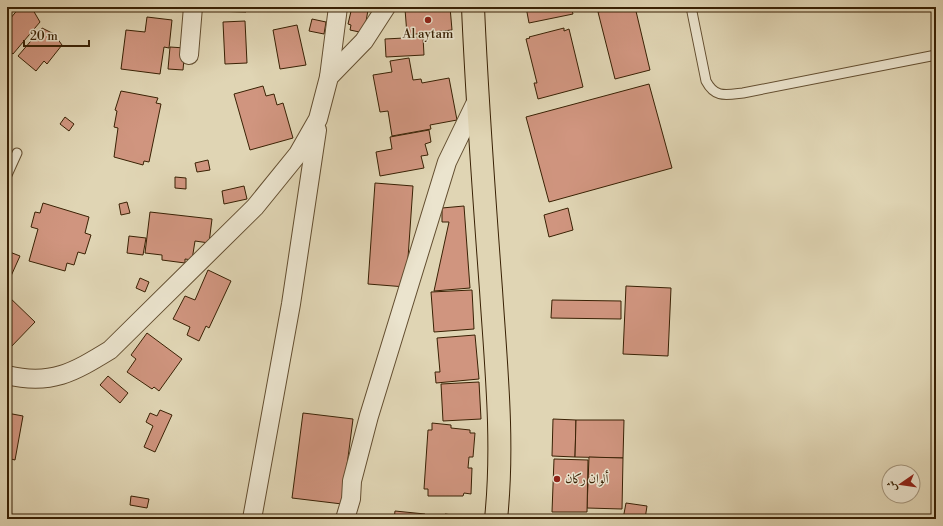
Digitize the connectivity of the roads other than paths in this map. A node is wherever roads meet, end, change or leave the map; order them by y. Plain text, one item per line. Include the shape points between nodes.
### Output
1 (193, 7) edge
2 (338, 7) edge
3 (386, 7) edge
4 (473, 7) edge
5 (690, 7) edge
6 (188, 55) dead end
7 (936, 56) edge
8 (329, 77) junction
9 (477, 100) junction
10 (318, 119) junction
11 (17, 153) dead end
12 (7, 175) edge
13 (7, 375) edge
14 (252, 519) edge
15 (345, 519) edge
16 (496, 519) edge

1 - 6 street
2 - 8 street
3 - 8 street via 364,41
4 - 9 main road
5 - 7 lane via 706,81 711,90 719,94 743,93
8 - 10 street
9 - 15 street via 447,162 369,416
9 - 16 main road via 498,370 500,483
10 - 13 street via 298,154 255,207 110,350 83,367 55,378 23,379
10 - 14 street via 291,304
11 - 12 lane

